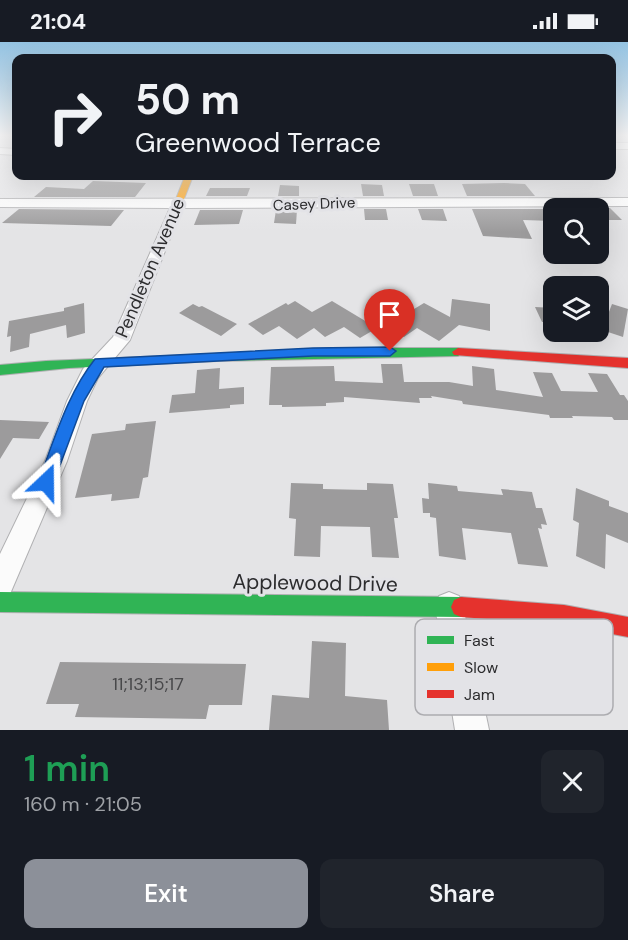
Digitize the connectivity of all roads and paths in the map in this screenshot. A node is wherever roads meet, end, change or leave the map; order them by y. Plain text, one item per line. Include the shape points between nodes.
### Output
1 (187, 180) edge
2 (628, 202) edge
3 (0, 203) edge
4 (178, 204) junction
5 (100, 362) junction
6 (628, 363) edge
7 (0, 370) edge
8 (0, 584) edge
9 (0, 603) edge
10 (449, 606) junction
11 (451, 619) edge
12 (594, 619) edge
13 (613, 623) edge
14 (628, 627) edge
15 (469, 715) edge
16 (472, 730) edge

1 - 4 street, Pendleton Avenue
2 - 4 street, Casey Drive
3 - 4 street, Casey Drive
4 - 5 street, Pendleton Avenue via 121,340
5 - 6 street via 390,351 530,355
5 - 7 street
5 - 8 street, Pendleton Avenue via 77,401 56,461
9 - 10 street, Applewood Drive
10 - 11 street
10 - 12 street, Applewood Drive via 536,610
13 - 14 street, Applewood Drive
15 - 16 street

